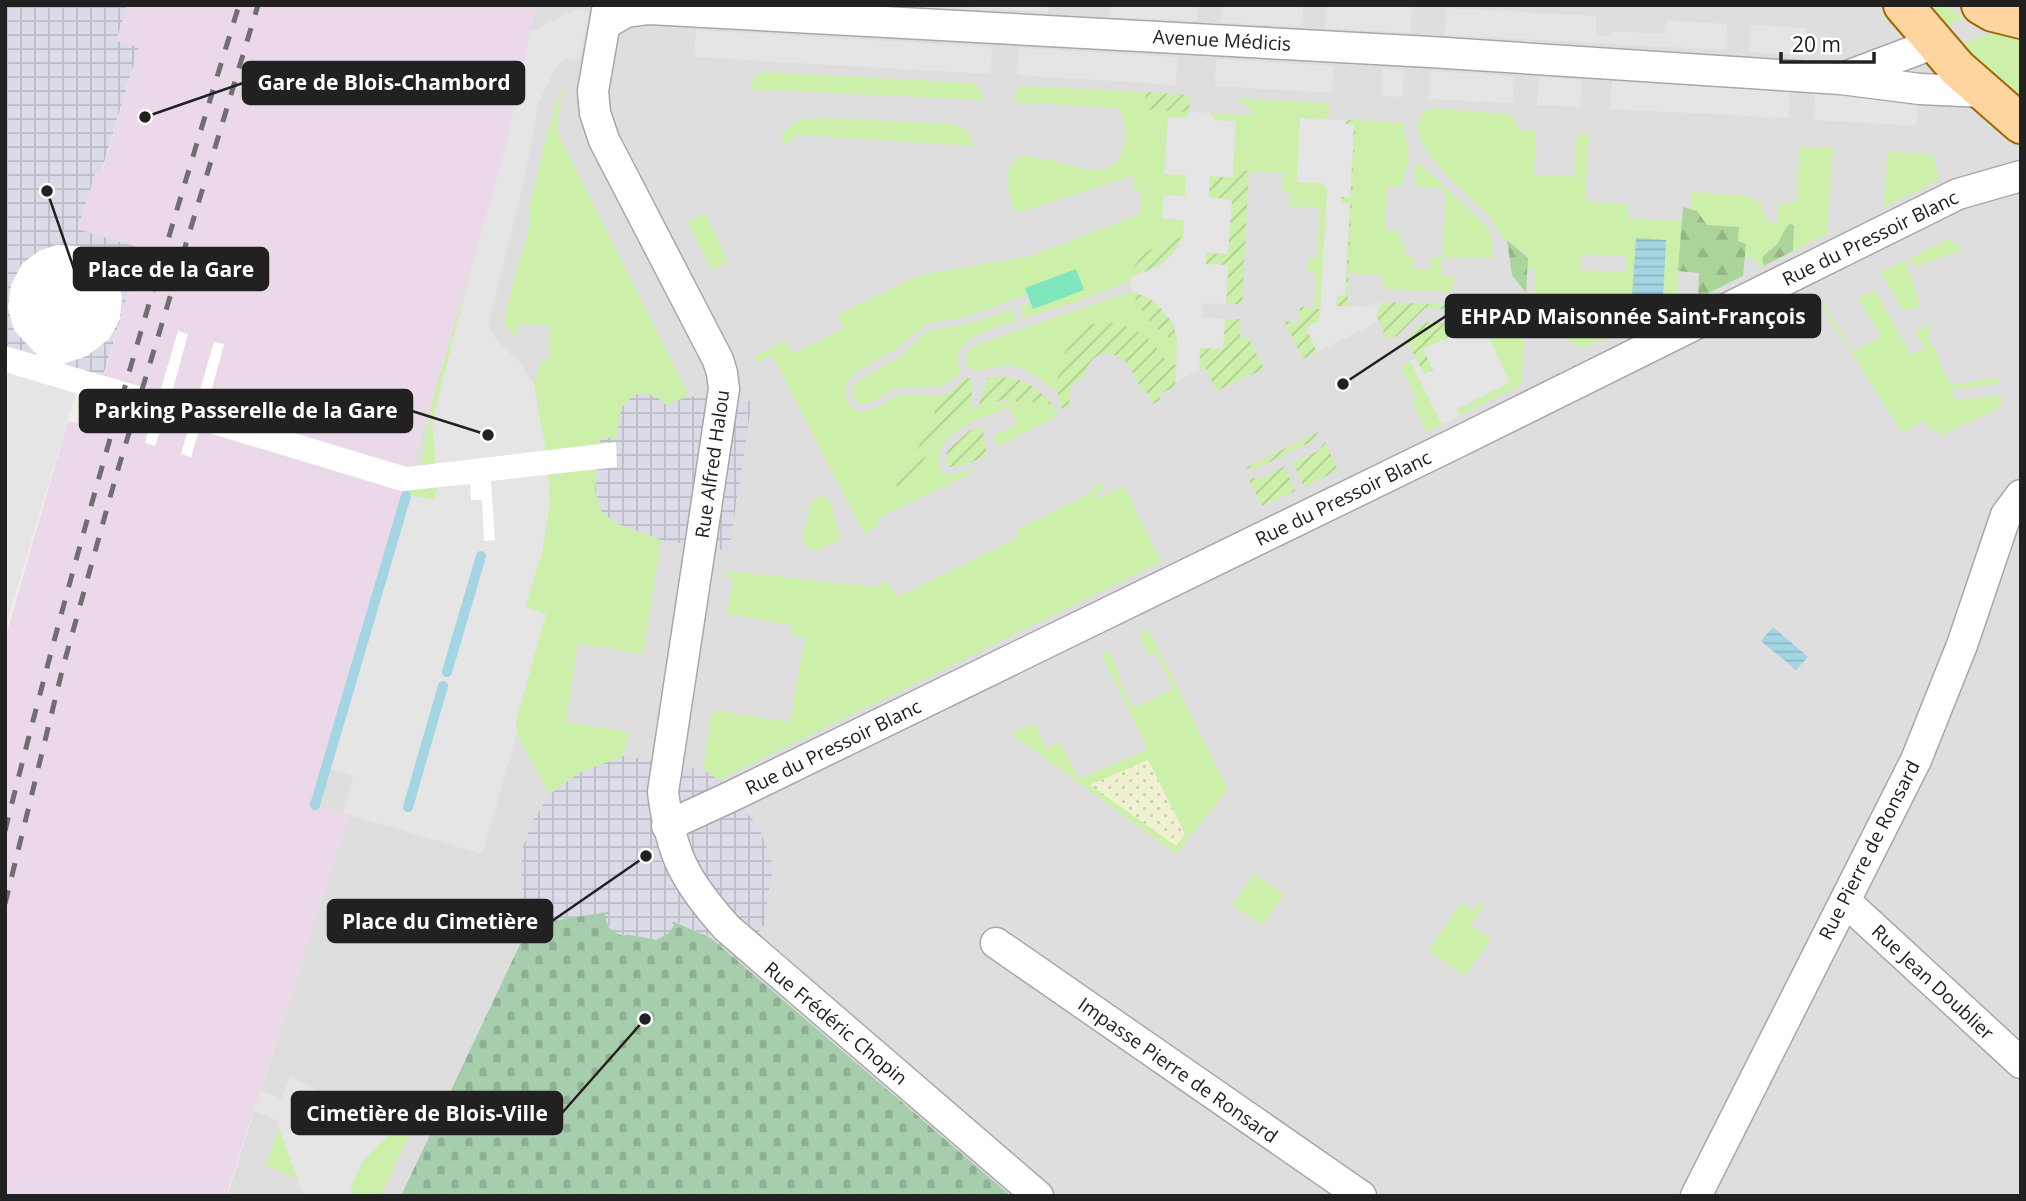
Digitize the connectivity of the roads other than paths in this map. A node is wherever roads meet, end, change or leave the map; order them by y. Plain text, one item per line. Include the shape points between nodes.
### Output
1 (1903, 5) edge
2 (1981, 5) edge
3 (606, 14) edge
4 (2021, 19) edge
5 (1935, 43) junction
6 (1841, 79) junction
7 (1984, 92) junction
8 (2021, 124) edge
9 (2021, 176) edge
10 (2021, 495) edge
11 (667, 825) junction
12 (1845, 901) junction
13 (996, 943) dead end
14 (2021, 1063) edge
15 (1038, 1196) edge
16 (1360, 1196) edge
17 (1696, 1196) edge

1 - 5 main road
2 - 4 main road
3 - 6 street, Avenue Médicis via 649,9
3 - 11 street, Rue Alfred Halou via 593,91 595,113 604,140 718,360 724,388 664,782
5 - 6 street, Avenue Médicis
5 - 7 main road
6 - 7 street, Avenue Médicis
7 - 8 main road
9 - 11 street, Rue du Pressoir Blanc via 1958,194
10 - 12 street, Rue Pierre de Ronsard via 2006,515 1962,645 1916,760
11 - 15 street, Rue Frédéric Chopin via 680,865 699,897 727,929
12 - 14 street, Rue Jean Doublier
12 - 17 street, Rue Pierre de Ronsard
13 - 16 street, Impasse Pierre de Ronsard

